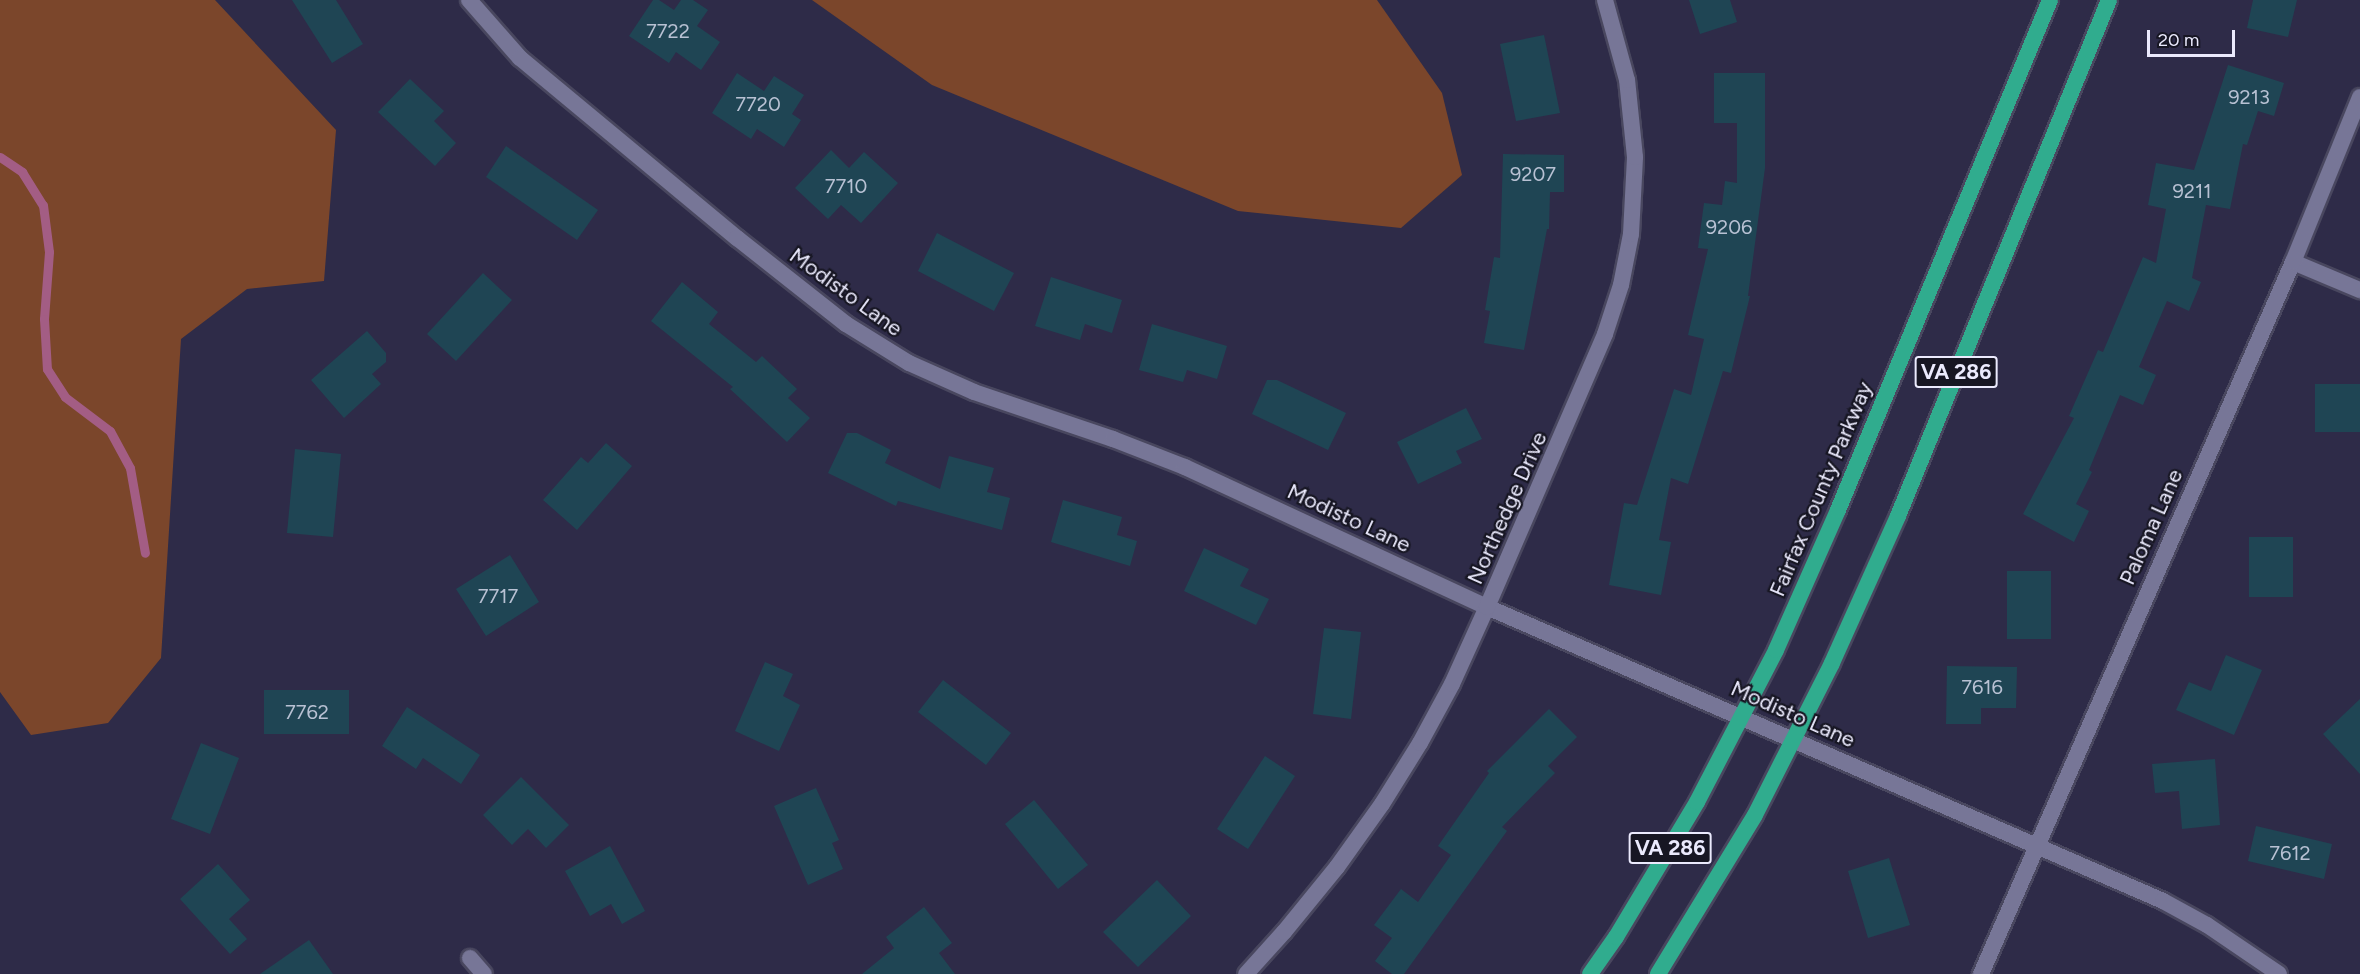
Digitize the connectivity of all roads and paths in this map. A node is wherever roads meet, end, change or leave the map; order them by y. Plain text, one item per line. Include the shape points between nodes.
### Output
1 (469, 0) edge
2 (1605, 0) edge
3 (2050, 0) edge
4 (2109, 0) edge
5 (2360, 97) edge
6 (2293, 262) junction
7 (2360, 290) edge
8 (1487, 607) junction
9 (1743, 717) junction
10 (1794, 739) junction
11 (2037, 845) junction
12 (470, 958) dead end
13 (484, 974) edge
14 (1246, 974) edge
15 (1590, 974) edge
16 (1658, 974) edge
17 (1981, 974) edge
18 (2278, 974) edge

1 - 8 street, Modisto Lane via 520,58 737,238 873,344 974,392 1185,467
2 - 8 street, Northedge Drive via 1627,80 1635,156 1631,234 1601,345
3 - 9 highway, Fairfax County Parkway / VA 286 via 1812,572
4 - 10 highway, VA 286 via 1898,516
5 - 6 street, Paloma Lane
6 - 7 street
6 - 11 street, Paloma Lane
8 - 9 street, Modisto Lane
8 - 14 street, Northedge Drive via 1447,694 1382,804 1337,867
9 - 10 street, Modisto Lane
9 - 15 highway, Fairfax County Parkway / VA 286 via 1659,867
10 - 11 street, Modisto Lane
10 - 16 highway, VA 286 via 1755,815
11 - 17 street, Paloma Lane
11 - 18 street, Modisto Lane via 2163,901 2207,925
12 - 13 street

